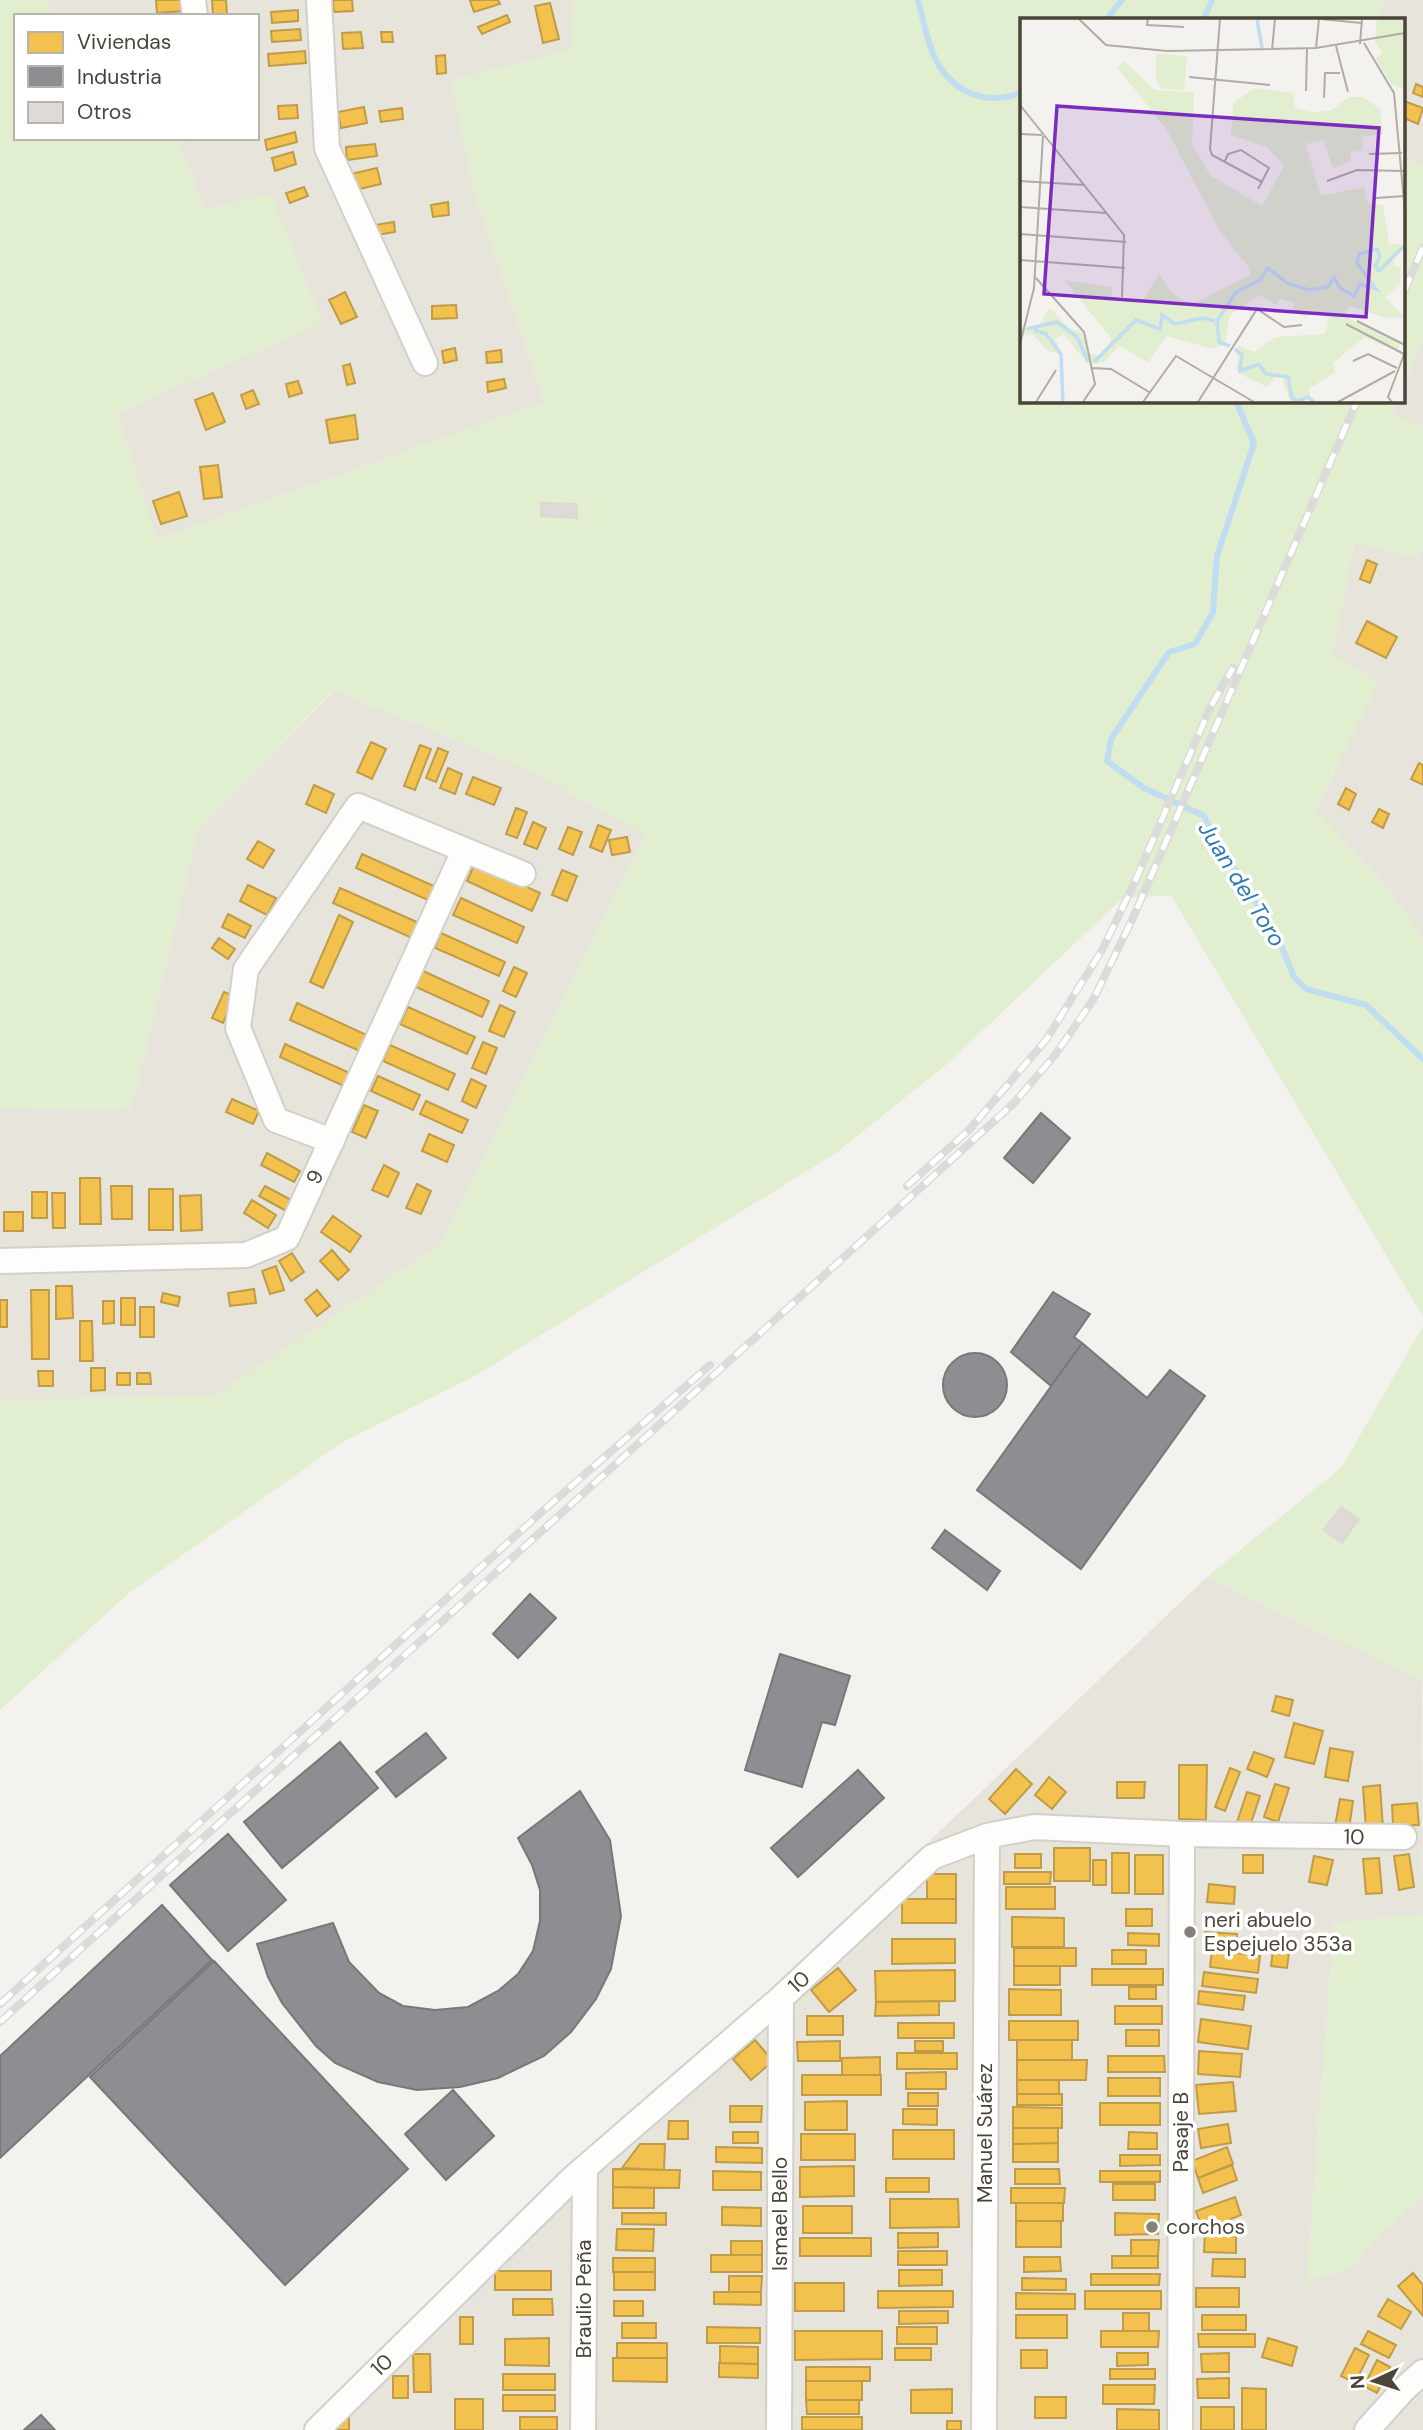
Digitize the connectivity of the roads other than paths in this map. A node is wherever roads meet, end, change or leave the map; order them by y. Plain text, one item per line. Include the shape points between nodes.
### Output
1 (319, 0) edge
2 (425, 363) dead end
3 (464, 851) junction
4 (523, 874) dead end
5 (332, 1142) junction
6 (0, 1261) edge
7 (1182, 1835) junction
8 (987, 1836) junction
9 (1404, 1837) dead end
10 (781, 1998) junction
11 (585, 2169) junction
12 (1423, 2372) edge
13 (317, 2430) edge
14 (583, 2430) edge
15 (779, 2430) edge
16 (984, 2430) edge
17 (1180, 2430) edge
18 (1367, 2430) edge

1 - 2 street via 327,148
3 - 4 street
3 - 5 street, 9
3 - 5 street via 358,806 246,969 238,1028 276,1120
5 - 6 street, 9 via 287,1238 246,1255
7 - 8 street, 10 via 1034,1827
7 - 9 street, 10
7 - 17 street, Pasaje B
8 - 10 street, 10 via 932,1857
8 - 16 street, Manuel Suárez
10 - 11 street, 10
10 - 15 street, Ismael Bello
11 - 13 street, 10
11 - 14 street, Braulio Peña
12 - 18 street

